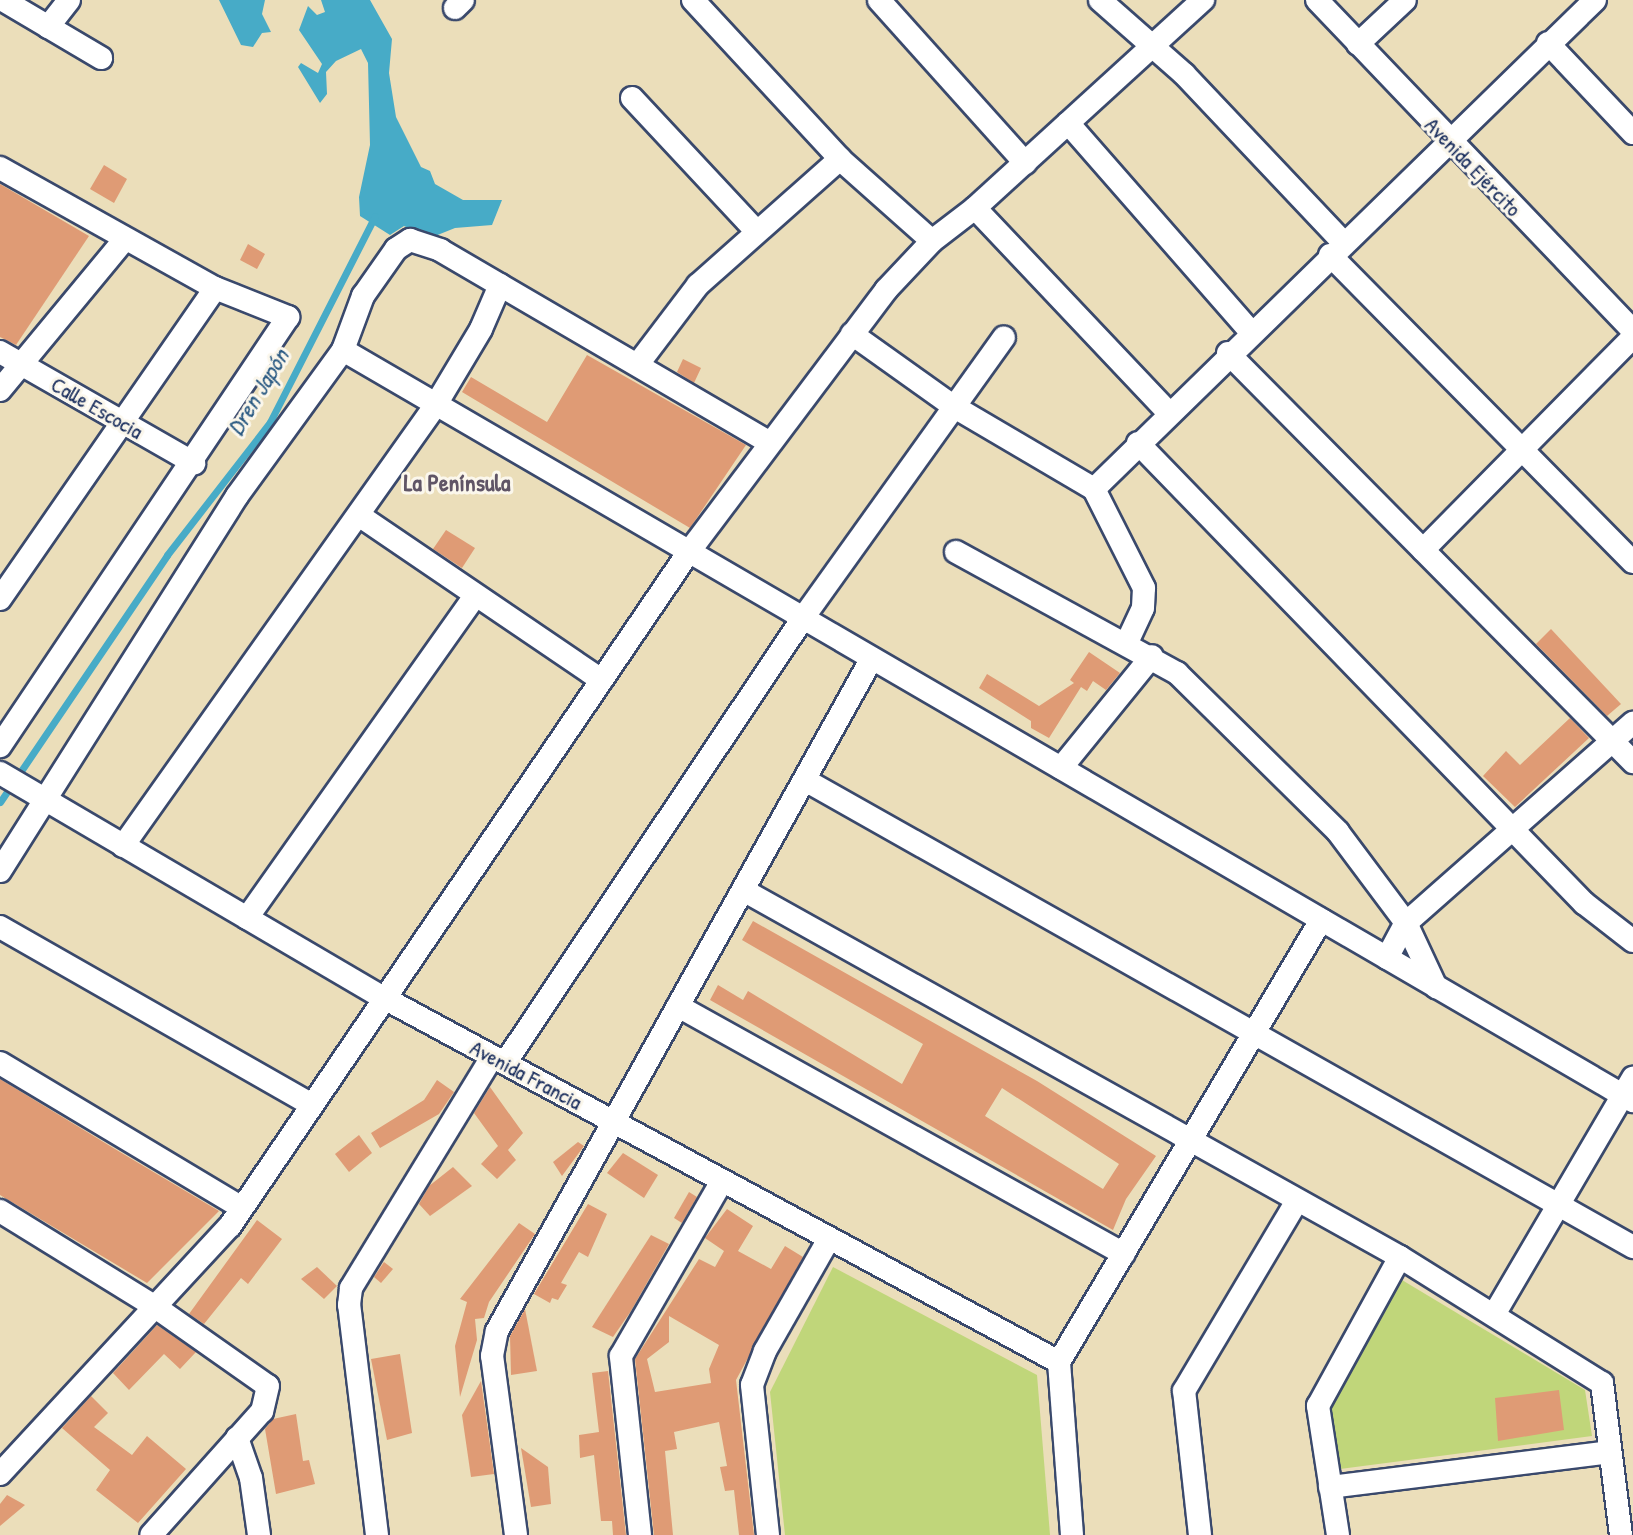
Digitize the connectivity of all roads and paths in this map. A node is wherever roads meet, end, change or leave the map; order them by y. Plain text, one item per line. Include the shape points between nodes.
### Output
1 (3, 0) edge
2 (69, 0) edge
3 (693, 0) edge
4 (879, 0) edge
5 (1100, 0) edge
6 (1203, 0) edge
7 (1317, 0) edge
8 (1405, 0) edge
9 (1595, 0) edge
10 (48, 27) junction
11 (1548, 43) junction
12 (1358, 44) junction
13 (1153, 45) junction
14 (101, 58) dead end
15 (632, 98) dead end
16 (1068, 123) junction
17 (1633, 133) edge
18 (1447, 141) junction
19 (840, 159) junction
20 (1025, 163) junction
21 (0, 168) edge
22 (975, 208) junction
23 (756, 231) junction
24 (124, 240) junction
25 (932, 241) junction
26 (1336, 248) junction
27 (500, 285) junction
28 (215, 288) junction
29 (1251, 332) junction
30 (852, 334) junction
31 (1633, 334) edge
32 (1004, 337) dead end
33 (343, 350) junction
34 (1228, 353) junction
35 (9, 358) edge
36 (638, 364) junction
37 (0, 390) edge
38 (435, 406) junction
39 (953, 406) junction
40 (1168, 412) junction
41 (124, 423) junction
42 (770, 443) junction
43 (1138, 443) junction
44 (1519, 452) junction
45 (194, 463) junction
46 (1094, 489) junction
47 (360, 516) junction
48 (1423, 550) junction
49 (956, 552) dead end
50 (688, 553) junction
51 (1633, 562) edge
52 (475, 596) junction
53 (0, 599) edge
54 (803, 618) junction
55 (1126, 644) junction
56 (1152, 656) junction
57 (872, 658) junction
58 (601, 680) junction
59 (1633, 723) edge
60 (1613, 743) junction
61 (0, 746) edge
62 (1633, 762) edge
63 (1061, 768) junction
64 (0, 773) edge
65 (805, 780) junction
66 (39, 796) junction
67 (1513, 829) junction
68 (123, 846) junction
69 (0, 871) edge
70 (743, 890) junction
71 (247, 918) junction
72 (1321, 920) junction
73 (1406, 923) junction
74 (0, 927) edge
75 (1633, 941) edge
76 (1387, 958) junction
77 (1436, 987) junction
78 (384, 998) junction
79 (678, 1006) junction
80 (1252, 1035) junction
81 (498, 1060) junction
82 (0, 1063) edge
83 (1630, 1091) edge
84 (312, 1105) junction
85 (614, 1122) junction
86 (1190, 1141) junction
87 (722, 1181) junction
88 (1297, 1201) junction
89 (1559, 1203) junction
90 (242, 1208) junction
91 (0, 1211) edge
92 (829, 1239) junction
93 (1633, 1247) edge
94 (1124, 1254) junction
95 (1400, 1257) junction
96 (154, 1306) junction
97 (1495, 1313) junction
98 (1059, 1362) junction
99 (237, 1438) junction
100 (1610, 1452) junction
101 (0, 1474) edge
102 (1330, 1487) junction
103 (151, 1535) edge
104 (259, 1535) edge
105 (377, 1535) edge
106 (516, 1535) edge
107 (640, 1535) edge
108 (768, 1535) edge
109 (1072, 1535) edge
110 (1200, 1535) edge
111 (1338, 1535) edge
112 (1621, 1535) edge

1 - 10 street
2 - 10 street
3 - 19 street
4 - 20 street
5 - 13 street
6 - 13 street
7 - 12 street, Avenida Ejército
8 - 12 street
9 - 11 street
10 - 14 street
11 - 17 street
11 - 18 street
12 - 18 street, Avenida Ejército
13 - 16 street
13 - 26 street
15 - 23 street
16 - 20 street
16 - 29 street
18 - 26 street
18 - 31 street, Avenida Ejército
19 - 23 street
19 - 25 street
20 - 22 street
21 - 24 street
22 - 25 street
22 - 40 street
23 - 36 street via 698,285
24 - 28 street
24 - 35 street
25 - 30 street
26 - 29 street
26 - 44 street
27 - 33 street via 410,240 396,249 363,296
27 - 36 street
27 - 38 street via 481,329
28 - 41 street
28 - 45 street via 288,317
29 - 34 street
30 - 39 street
30 - 42 street
31 - 44 street
32 - 39 street
33 - 38 street
33 - 66 street via 237,496
34 - 40 street
34 - 48 street
35 - 37 street
35 - 41 street, Calle Escocia
36 - 42 street
38 - 47 street
38 - 50 street
39 - 46 street
39 - 54 street
40 - 43 street
41 - 45 street, Calle Escocia
41 - 53 street
42 - 50 street
43 - 46 street
43 - 67 street
44 - 48 street
44 - 51 street
45 - 61 street
46 - 55 street via 1144,588 1143,608
47 - 52 street
47 - 68 street
48 - 60 street
49 - 55 street
50 - 54 street
50 - 58 street
52 - 58 street
52 - 71 street
54 - 57 street
54 - 81 street
55 - 56 street
56 - 63 street
56 - 73 street via 1230,723 1338,832
57 - 63 street
57 - 65 street
58 - 78 street
59 - 60 street
60 - 62 street
60 - 67 street
63 - 72 street
64 - 66 street, Avenida Francia
65 - 70 street
65 - 80 street
66 - 68 street, Avenida Francia
66 - 69 street
67 - 73 street
67 - 75 street via 1591,910
68 - 71 street, Avenida Francia
70 - 79 street
70 - 86 street
71 - 78 street, Avenida Francia
72 - 76 street
72 - 80 street
73 - 76 street
73 - 77 street
74 - 84 street
76 - 77 street
77 - 83 street
78 - 81 street, Avenida Francia
78 - 84 street
79 - 85 street
79 - 94 street
80 - 86 street
80 - 89 street
81 - 85 street, Avenida Francia
81 - 105 street via 351,1288 350,1319
82 - 90 street
83 - 89 street
84 - 90 street
85 - 87 street, Avenida Francia
85 - 106 street via 497,1331 492,1356
86 - 88 street
86 - 94 street
87 - 92 street, Avenida Francia
87 - 107 street via 621,1356
88 - 95 street
88 - 110 street via 1184,1391
89 - 93 street
89 - 97 street
90 - 96 street
91 - 96 street
92 - 98 street, Avenida Francia
92 - 108 street via 765,1351 752,1385
94 - 98 street
95 - 97 street
95 - 102 street via 1318,1406
96 - 99 street via 268,1386 262,1411
96 - 101 street
97 - 100 street via 1602,1383
98 - 109 street
99 - 103 street
99 - 104 street via 251,1478
100 - 102 street
100 - 112 street
102 - 111 street

